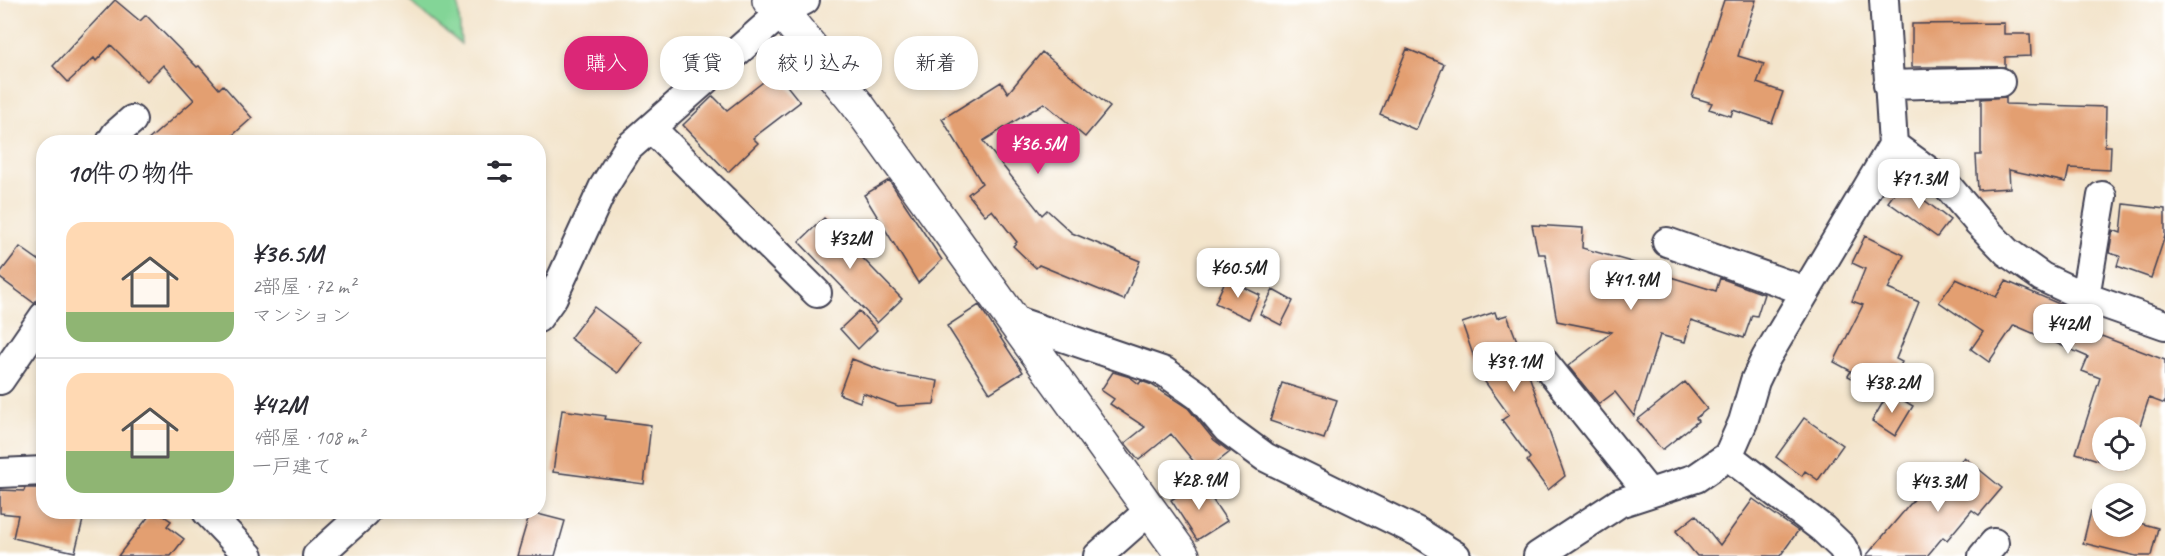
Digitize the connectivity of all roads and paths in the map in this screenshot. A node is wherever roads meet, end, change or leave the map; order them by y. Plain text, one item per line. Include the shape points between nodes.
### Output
1 (1884, 0) edge
2 (785, 3) edge
3 (2000, 82) dead end
4 (1888, 86) junction
5 (132, 120) dead end
6 (651, 128) junction
7 (115, 135) edge
8 (1893, 145) junction
9 (2102, 196) dead end
10 (1667, 242) dead end
11 (1806, 291) junction
12 (817, 293) dead end
13 (2085, 297) junction
14 (546, 307) edge
15 (1013, 320) junction
16 (2165, 325) edge
17 (36, 328) edge
18 (1543, 361) dead end
19 (0, 380) edge
20 (1728, 456) junction
21 (36, 471) edge
22 (0, 473) edge
23 (1648, 492) junction
24 (1150, 509) junction
25 (214, 519) edge
26 (358, 519) edge
27 (249, 556) edge
28 (317, 556) edge
29 (1098, 556) edge
30 (1183, 556) edge
31 (1456, 556) edge
32 (1538, 556) edge
33 (1847, 556) edge

1 - 4 street
2 - 6 street
2 - 15 street
3 - 4 street
4 - 8 street
5 - 7 street
6 - 12 street
6 - 14 street via 628,148 603,188
8 - 11 street
8 - 13 street via 1945,183 2007,252 2042,277
9 - 13 street
10 - 11 street
11 - 20 street via 1755,381
13 - 16 street
15 - 24 street
15 - 31 street via 1165,372 1199,396 1227,429 1265,456 1418,532
17 - 19 street
18 - 23 street
20 - 23 street via 1696,478
20 - 33 street via 1823,529
21 - 22 street
23 - 32 street via 1619,503
24 - 29 street
24 - 30 street
25 - 27 street
26 - 28 street

